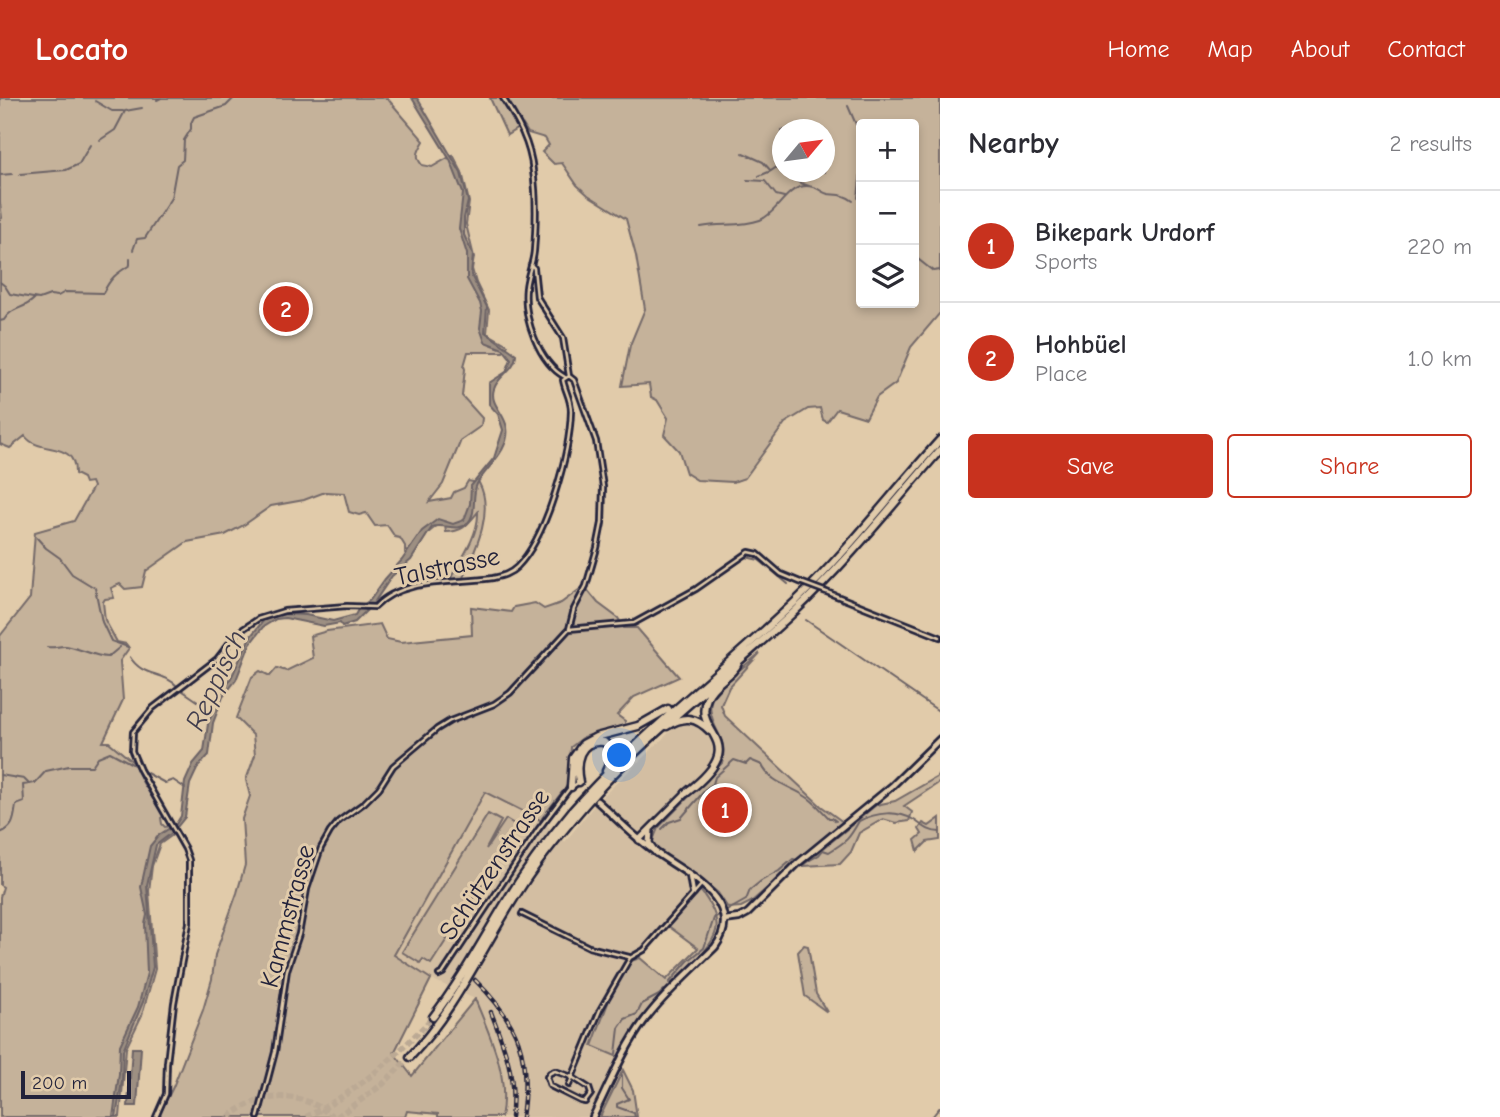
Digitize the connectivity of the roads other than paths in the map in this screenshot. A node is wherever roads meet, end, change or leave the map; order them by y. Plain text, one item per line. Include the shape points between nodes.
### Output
1 (503, 98) edge
2 (531, 265) junction
3 (567, 376) junction
4 (940, 440) edge
5 (940, 450) edge
6 (569, 629) junction
7 (940, 637) edge
8 (738, 661) junction
9 (698, 688) junction
10 (707, 725) junction
11 (940, 739) edge
12 (639, 748) junction
13 (572, 765) junction
14 (599, 781) junction
15 (581, 785) junction
16 (571, 787) junction
17 (686, 793) joint
18 (597, 800) dead end
19 (651, 828) junction
20 (639, 840) junction
21 (656, 853) junction
22 (690, 875) junction
23 (702, 884) junction
24 (693, 893) junction
25 (522, 914) dead end
26 (724, 918) junction
27 (630, 958) junction
28 (439, 975) dead end
29 (433, 1017) tunnel mouth
30 (410, 1057) tunnel mouth
31 (572, 1077) junction
32 (569, 1085) dead end
33 (156, 1117) edge
34 (258, 1117) edge
35 (593, 1117) edge

1 - 2 street via 522,131 533,169
2 - 3 street, Talstrasse via 538,300 564,340
2 - 3 street via 525,294 529,320 545,357
3 - 6 street via 574,380 593,431 603,487 597,548
3 - 33 street, Talstrasse via 563,383 570,412 561,471 543,524 512,571 402,591 372,607 281,611 257,619 237,633 214,661 160,702 132,735 133,754 146,785 189,858 190,918 174,1003 166,1094
4 - 9 highway via 809,589
5 - 8 highway via 831,574
6 - 7 street, bridge via 634,623 696,589 749,552 781,574
6 - 34 street, Kammstrasse via 510,693 437,729 393,766 379,788 330,832 307,889
8 - 10 highway via 736,669 707,698
8 - 12 highway
9 - 13 highway via 647,722 587,741 576,751
9 - 14 highway
10 - 12 highway via 678,720
10 - 17 highway via 717,754
11 - 26 main road via 805,856 748,913
12 - 30 highway via 542,857 458,996
13 - 15 highway
13 - 16 highway
14 - 15 highway via 613,756 610,746 600,741 587,745 578,757
14 - 29 highway via 529,866
15 - 16 street, Schützenstrasse
16 - 28 street, Schützenstrasse
17 - 19 main road
18 - 20 main road
19 - 20 main road
19 - 21 main road via 649,842
20 - 21 main road
21 - 22 main road
22 - 23 main road
22 - 24 main road
23 - 24 street
23 - 26 main road via 716,899
24 - 27 street via 644,950
25 - 27 street via 589,947
26 - 35 main road via 715,947 642,1023
27 - 31 street via 600,1010
31 - 31 street via 555,1071 547,1077 551,1087 585,1102 591,1091
31 - 32 street

